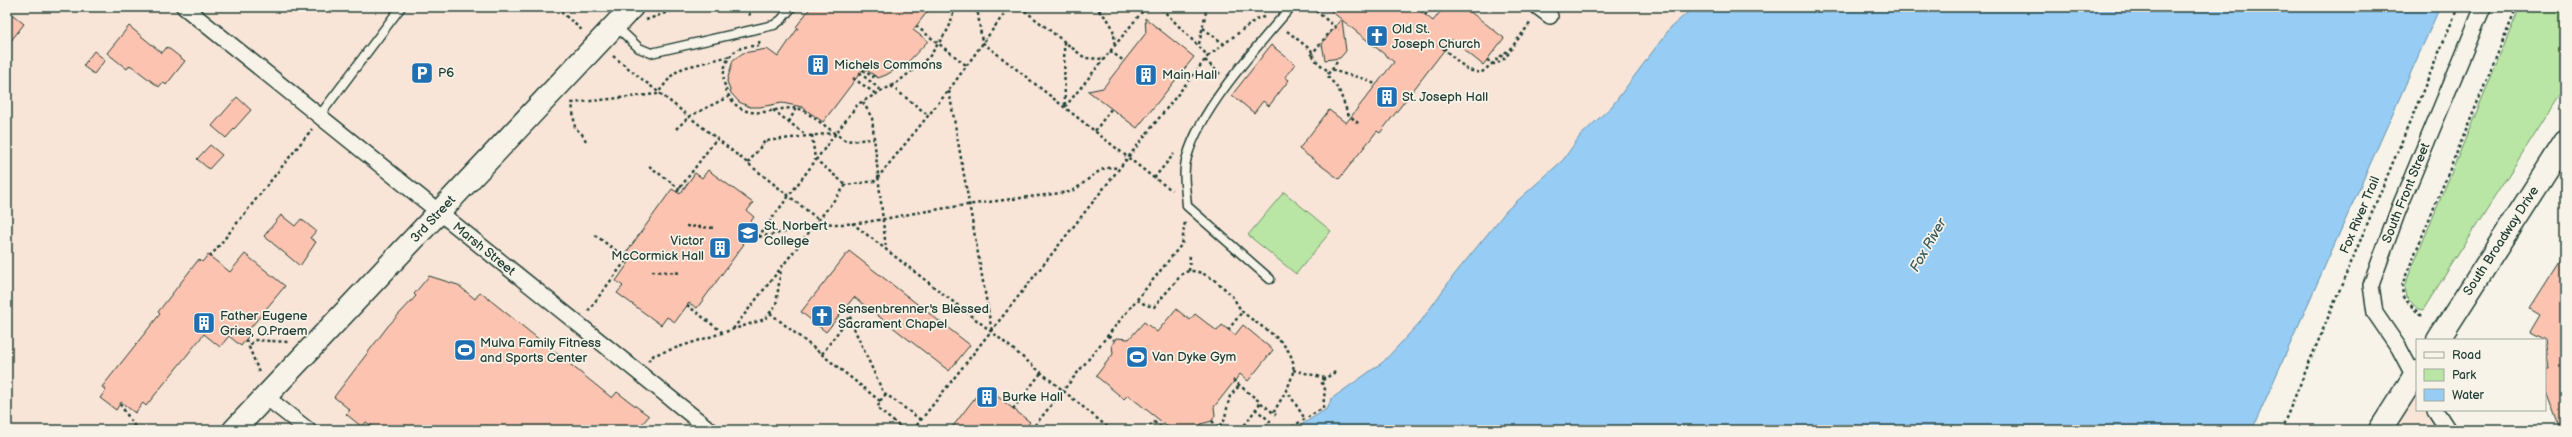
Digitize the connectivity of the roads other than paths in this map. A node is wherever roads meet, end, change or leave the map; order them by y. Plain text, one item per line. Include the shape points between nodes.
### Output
1 (184, 7) edge
2 (402, 7) edge
3 (631, 7) edge
4 (792, 7) edge
5 (1291, 7) edge
6 (2483, 7) edge
7 (615, 26) junction
8 (320, 116) junction
9 (2565, 142) edge
10 (439, 213) junction
11 (1270, 278) dead end
12 (2439, 339) edge
13 (2416, 377) edge
14 (266, 397) junction
15 (2436, 411) edge
16 (234, 430) edge
17 (308, 430) edge
18 (710, 430) edge
19 (2380, 430) edge
20 (2448, 430) edge

1 - 8 street, Marsh Street
2 - 8 lane
3 - 7 main road, 3rd Street
4 - 7 lane via 782,20 774,25 651,53 639,48
5 - 11 lane via 1221,94 1191,145 1185,168 1187,202
6 - 13 street, South Front Street via 2395,218 2371,285 2375,313
7 - 10 main road, 3rd Street
8 - 10 street, Marsh Street
9 - 12 main road, South Broadway Drive
10 - 14 main road, 3rd Street
10 - 18 street, Marsh Street
13 - 19 main road
14 - 16 main road, 3rd Street
14 - 17 street
15 - 20 street

